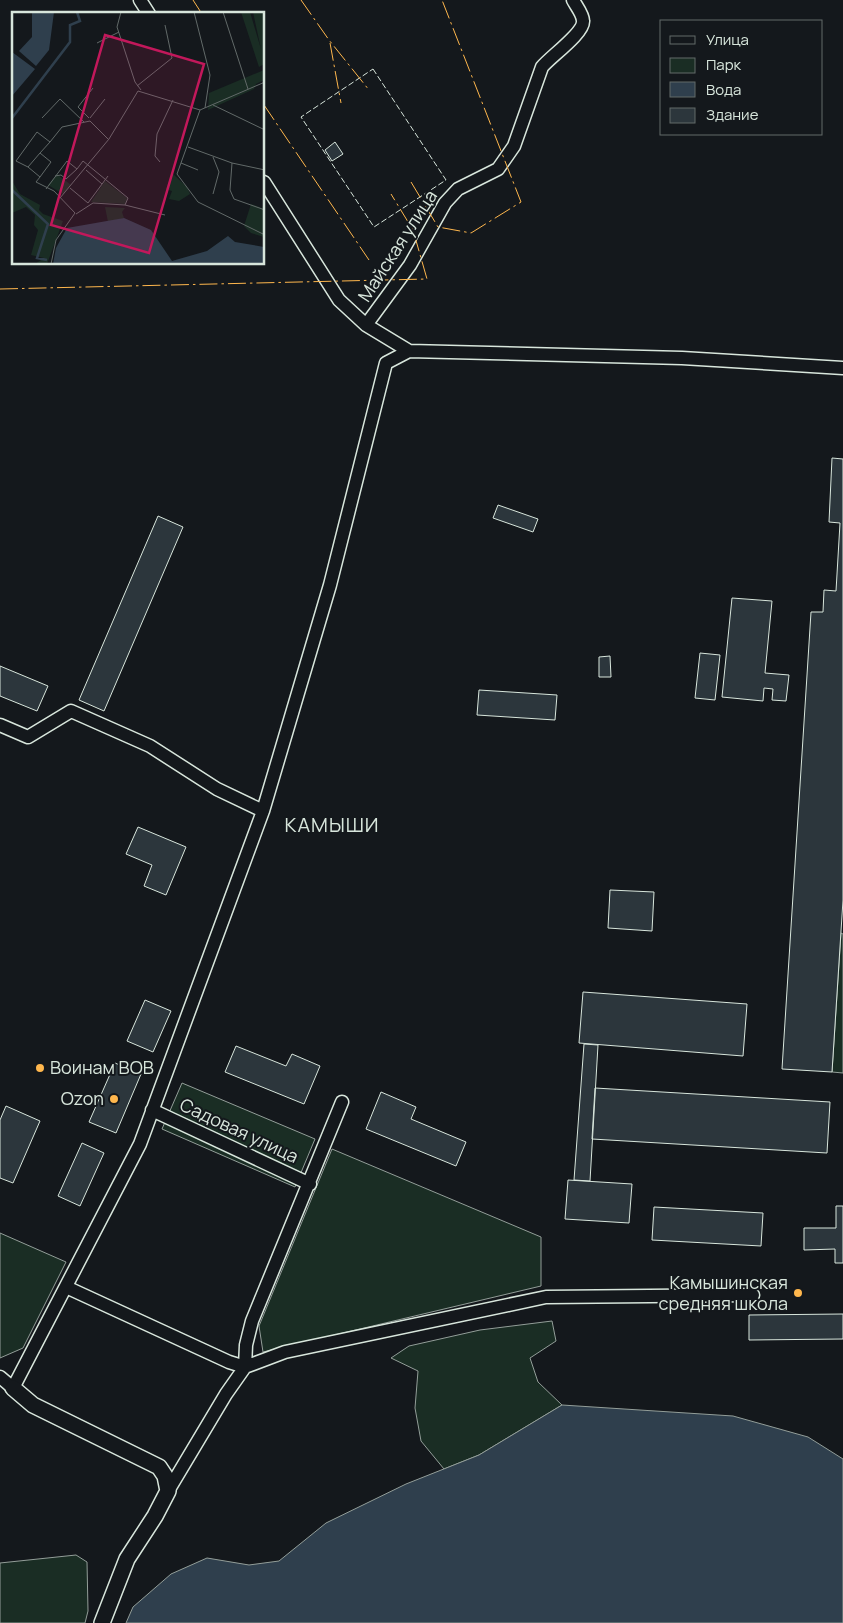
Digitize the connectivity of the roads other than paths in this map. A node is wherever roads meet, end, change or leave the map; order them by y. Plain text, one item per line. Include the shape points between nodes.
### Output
1 (140, 0) edge
2 (573, 0) edge
3 (148, 12) edge
4 (265, 184) edge
5 (366, 325) junction
6 (409, 351) junction
7 (843, 368) edge
8 (0, 726) edge
9 (263, 811) junction
10 (342, 1102) dead end
11 (152, 1110) junction
12 (310, 1184) junction
13 (66, 1287) junction
14 (753, 1295) dead end
15 (246, 1367) junction
16 (0, 1377) edge
17 (13, 1388) junction
18 (168, 1491) junction
19 (102, 1623) edge

1 - 3 street
2 - 5 street, Майская улица via 584,19 583,25 542,67 514,146 498,169 458,189 445,203 410,265
4 - 5 street via 339,300
5 - 6 street
6 - 7 street via 682,358
6 - 9 street via 386,363 330,585
8 - 9 street via 28,737 71,711 150,746 217,789
9 - 11 street
10 - 12 street
11 - 12 street, Садовая улица
11 - 13 street via 140,1144
12 - 15 street via 252,1321 246,1345
13 - 15 street
13 - 17 street
14 - 15 street via 546,1297 285,1352
15 - 18 street via 226,1394
16 - 17 street
17 - 18 street via 33,1405 159,1467
18 - 19 street via 127,1559

